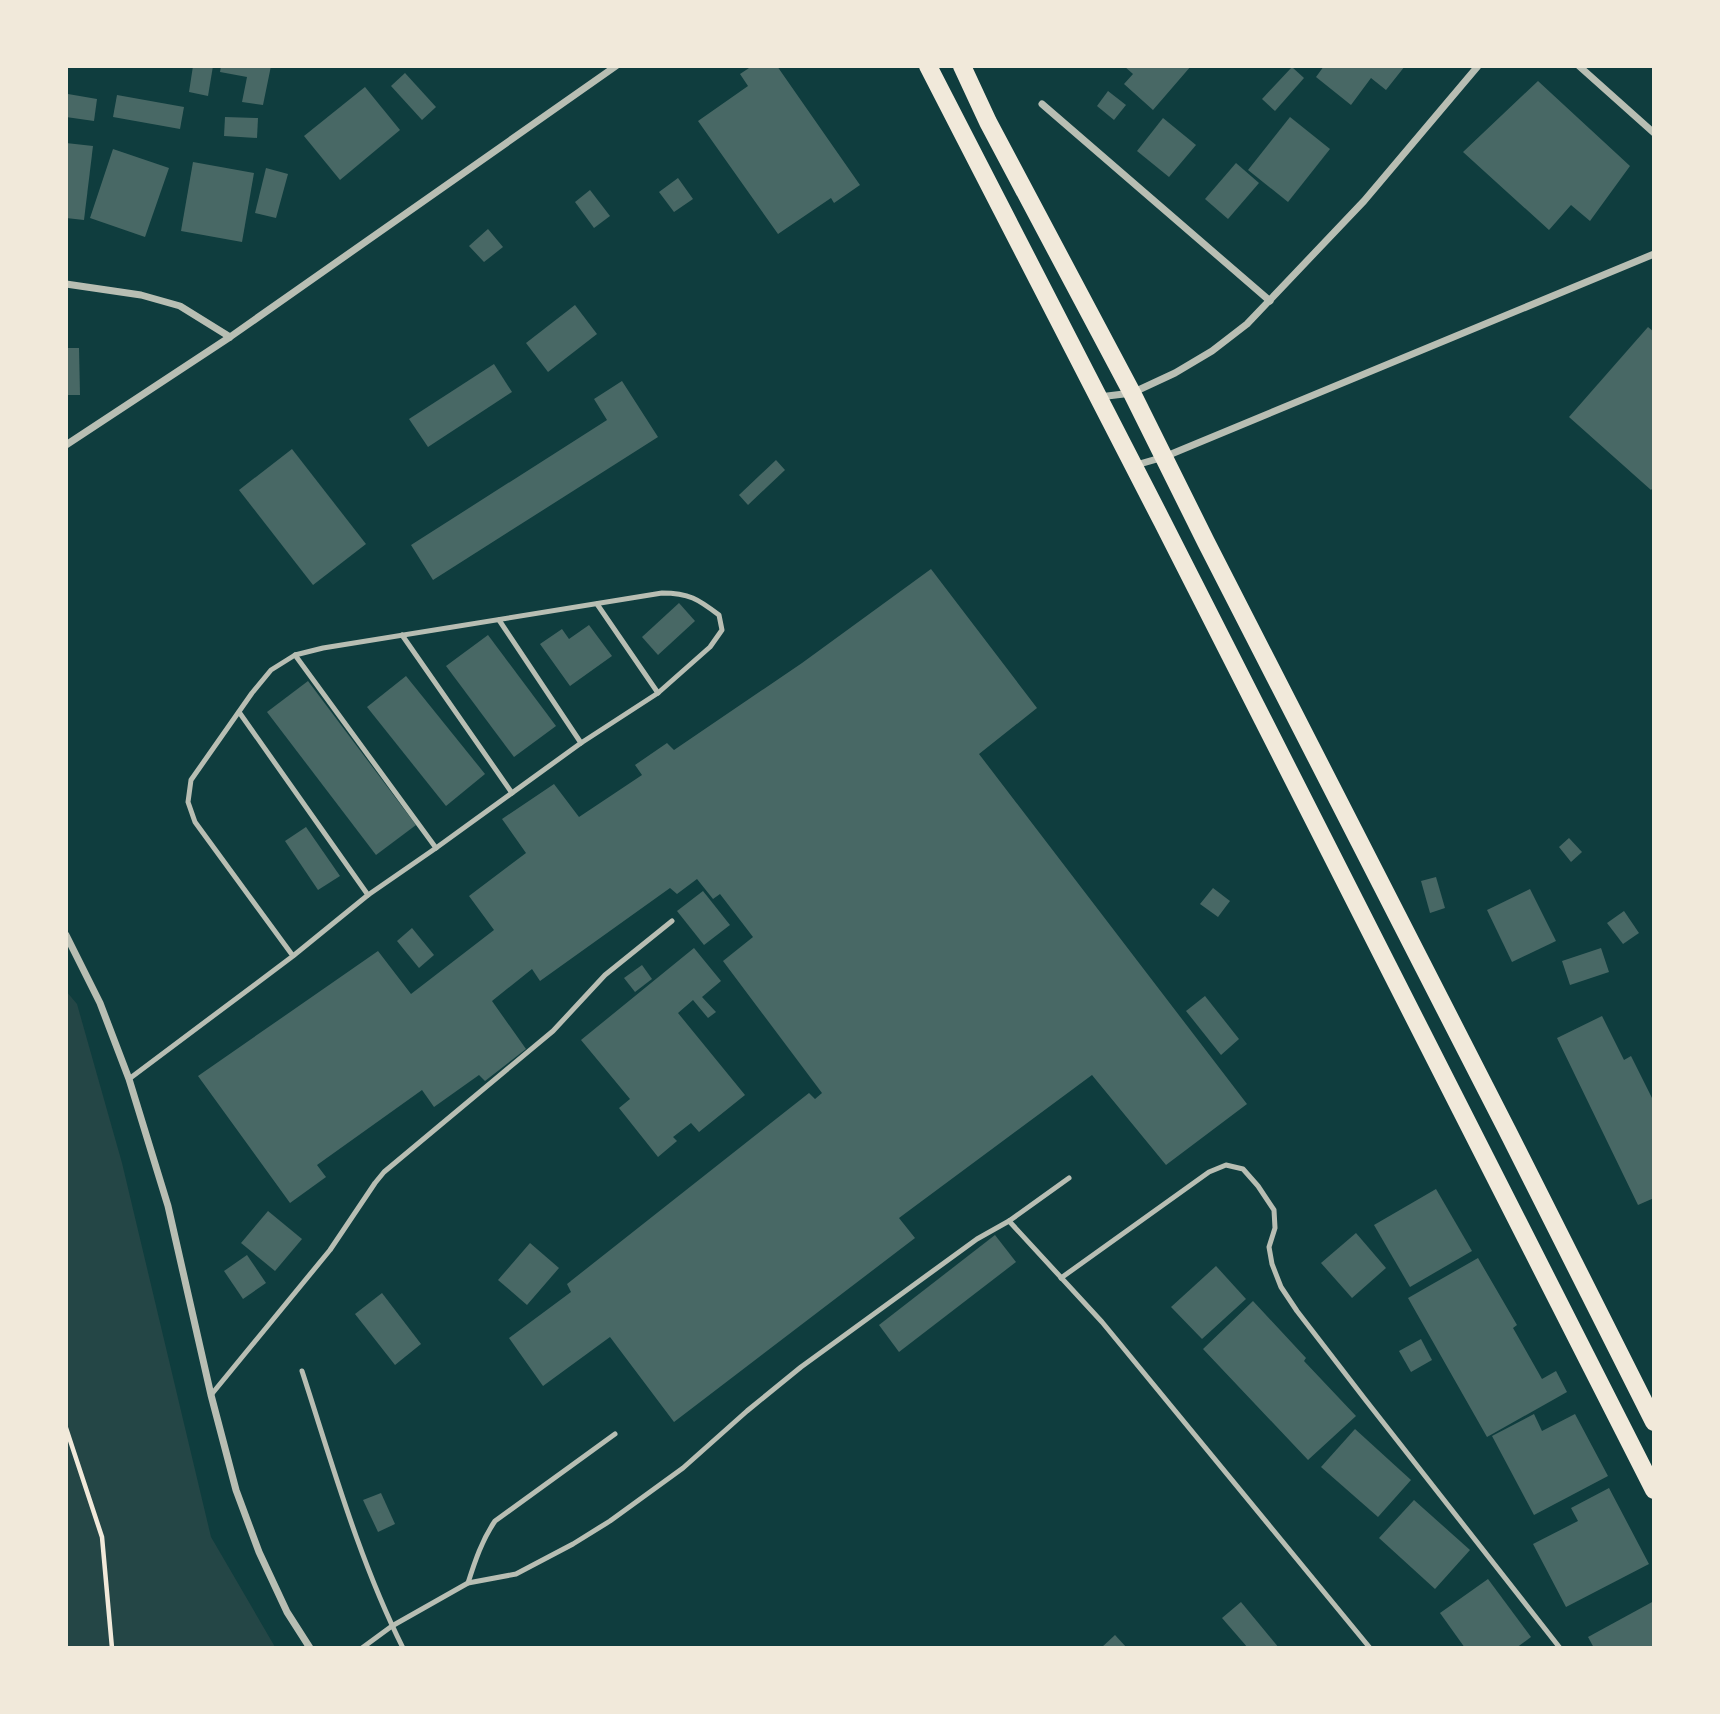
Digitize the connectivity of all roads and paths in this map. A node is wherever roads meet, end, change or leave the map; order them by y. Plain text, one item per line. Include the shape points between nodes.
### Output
1 (616, 66) edge
2 (928, 66) edge
3 (962, 66) edge
4 (1478, 66) edge
5 (1579, 66) edge
6 (1042, 104) dead end
7 (1654, 133) edge
8 (1654, 254) edge
9 (66, 284) edge
10 (1270, 301) junction
11 (230, 337) junction
12 (1132, 393) junction
13 (1098, 397) junction
14 (66, 445) edge
15 (1164, 457) junction
16 (1133, 465) junction
17 (597, 604) junction
18 (499, 620) junction
19 (402, 635) junction
20 (295, 655) junction
21 (658, 693) junction
22 (239, 712) junction
23 (581, 743) junction
24 (512, 793) junction
25 (436, 848) junction
26 (368, 895) junction
27 (672, 921) dead end
28 (66, 935) edge
29 (293, 956) junction
30 (129, 1079) junction
31 (1069, 1178) dead end
32 (1009, 1221) junction
33 (1061, 1278) junction
34 (302, 1371) dead end
35 (211, 1395) junction
36 (1654, 1422) edge
37 (66, 1429) edge
38 (615, 1434) dead end
39 (1654, 1490) edge
40 (468, 1583) junction
41 (392, 1626) junction
42 (112, 1647) edge
43 (310, 1647) edge
44 (362, 1647) edge
45 (403, 1647) edge
46 (1370, 1647) edge
47 (1560, 1647) edge

1 - 11 street
2 - 13 main road
3 - 12 main road
4 - 10 street via 1364,201
5 - 7 street
6 - 10 street
8 - 15 street
9 - 11 street via 180,306
10 - 12 street via 1212,351
11 - 14 street
12 - 13 street
12 - 15 main road
13 - 16 main road
15 - 16 street
15 - 36 main road
16 - 39 main road
17 - 18 lane
17 - 21 lane
17 - 21 lane via 681,593 702,601 719,615 722,630 710,647
18 - 19 lane
18 - 23 lane
19 - 20 lane
19 - 24 lane
20 - 22 lane via 271,670
20 - 25 lane
21 - 23 lane
22 - 26 lane
22 - 29 lane via 191,780 188,803 195,822
23 - 24 lane
24 - 25 lane
25 - 26 lane
26 - 29 lane
27 - 35 lane via 605,975 553,1031 384,1172 330,1250
28 - 30 street via 100,1003
29 - 30 lane
30 - 35 street via 168,1206
31 - 32 lane
32 - 33 lane
32 - 40 lane via 977,1239 801,1367 683,1468 610,1521 516,1574
33 - 46 lane
33 - 47 lane via 1209,1172 1226,1165 1243,1169 1274,1210 1269,1247 1281,1287
34 - 41 lane via 352,1525
35 - 43 street via 236,1490 259,1552 287,1612
37 - 42 path via 102,1537
38 - 40 lane via 495,1521 485,1535
40 - 41 lane
41 - 44 lane
41 - 45 lane

